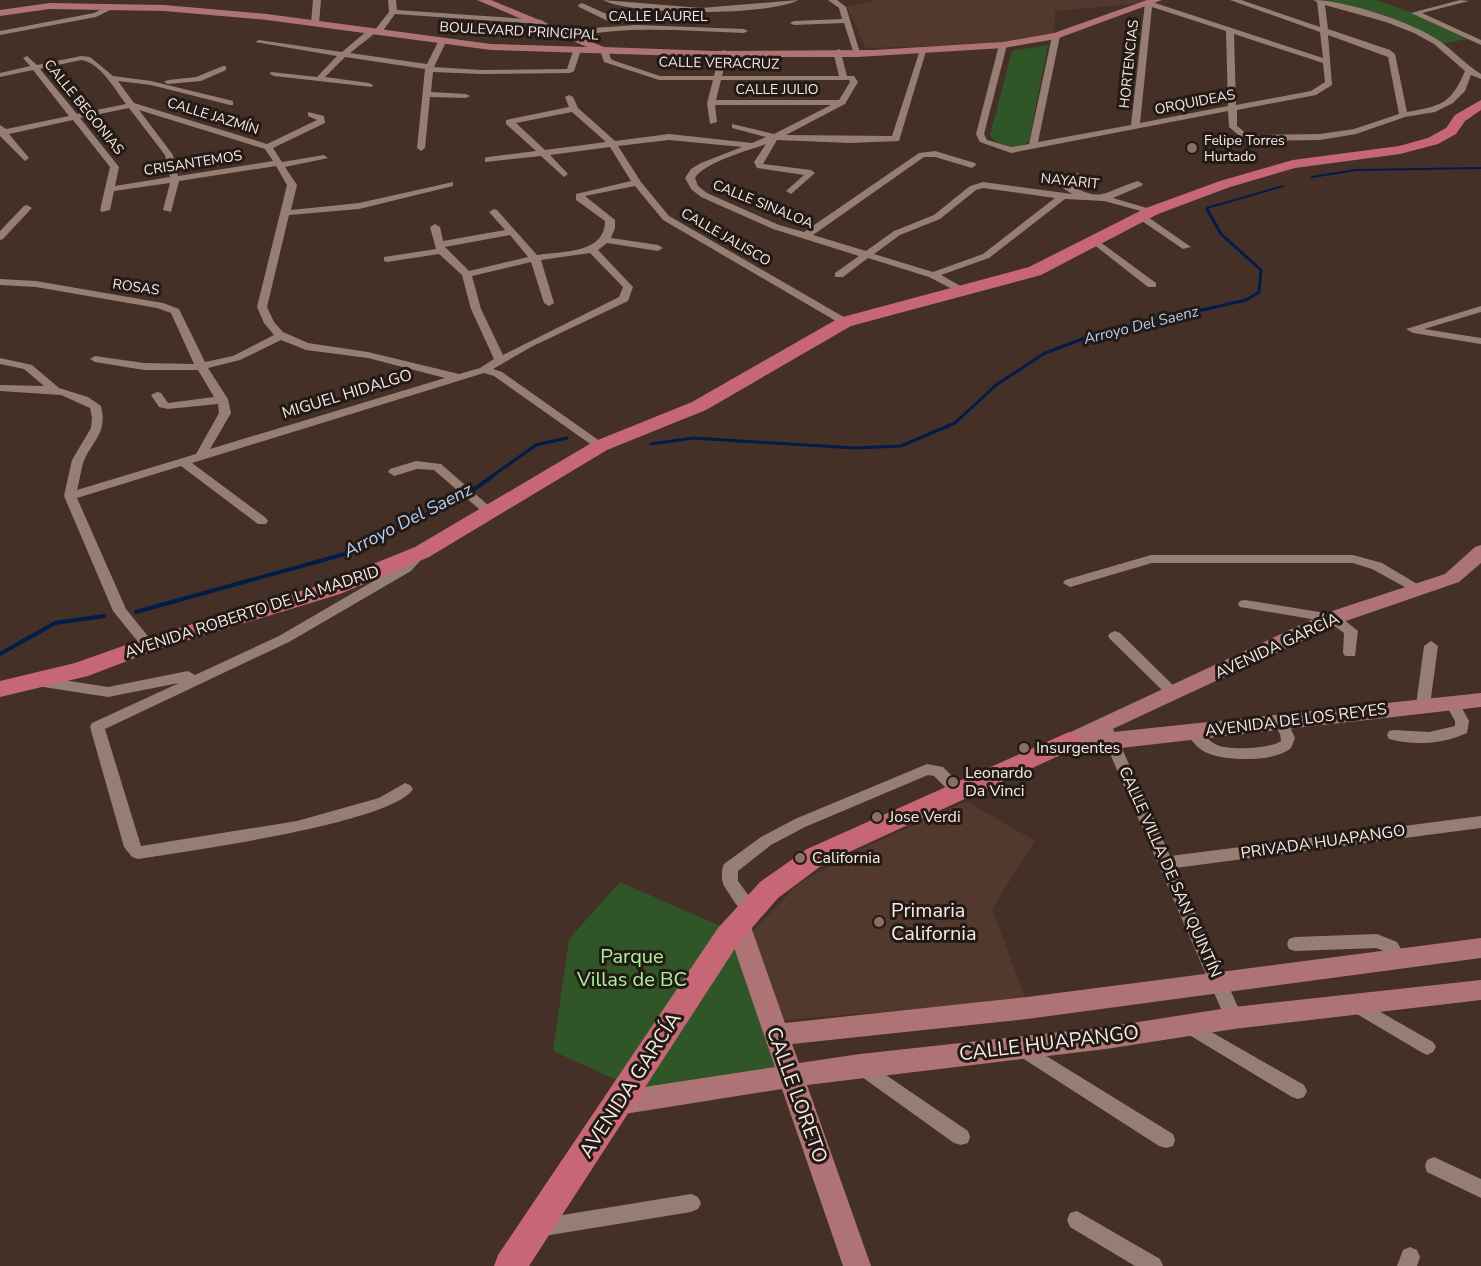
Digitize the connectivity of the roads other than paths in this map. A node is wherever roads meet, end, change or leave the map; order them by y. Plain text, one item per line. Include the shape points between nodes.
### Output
1 (317, 0) edge
2 (392, 0) edge
3 (482, 0) edge
4 (498, 0) edge
5 (607, 0) edge
6 (794, 0) edge
7 (832, 0) edge
8 (1234, 0) edge
9 (1153, 1) edge
10 (1319, 1) edge
11 (1466, 1) edge
12 (47, 3) edge
13 (90, 3) edge
14 (582, 5) dead end
15 (111, 6) junction
16 (393, 12) junction
17 (0, 13) edge
18 (520, 14) junction
19 (848, 21) junction
20 (541, 22) junction
21 (794, 22) dead end
22 (315, 23) junction
23 (1230, 28) junction
24 (1324, 29) junction
25 (590, 30) junction
26 (744, 31) dead end
27 (1481, 32) edge
28 (0, 33) edge
29 (374, 33) junction
30 (573, 35) junction
31 (1056, 36) junction
32 (1464, 36) junction
33 (259, 42) dead end
34 (442, 42) junction
35 (1481, 43) edge
36 (1003, 45) junction
37 (577, 50) junction
38 (604, 50) junction
39 (924, 50) junction
40 (862, 52) junction
41 (838, 53) junction
42 (720, 54) junction
43 (341, 56) junction
44 (27, 58) dead end
45 (1327, 62) junction
46 (35, 68) junction
47 (223, 68) dead end
48 (429, 68) junction
49 (1469, 71) junction
50 (274, 74) dead end
51 (0, 75) edge
52 (843, 76) junction
53 (1481, 77) edge
54 (111, 78) junction
55 (320, 78) junction
56 (718, 79) junction
57 (151, 83) junction
58 (369, 85) dead end
59 (427, 94) junction
60 (466, 96) dead end
61 (569, 97) dead end
62 (842, 102) junction
63 (230, 103) dead end
64 (711, 103) junction
65 (132, 105) junction
66 (1479, 107) edge
67 (574, 109) junction
68 (1231, 109) junction
69 (311, 114) dead end
70 (1403, 115) junction
71 (75, 117) junction
72 (713, 122) dead end
73 (735, 126) dead end
74 (1135, 128) junction
75 (1, 131) edge
76 (775, 137) junction
77 (612, 143) junction
78 (751, 145) junction
79 (1033, 146) junction
80 (268, 147) junction
81 (421, 148) dead end
82 (542, 153) junction
83 (24, 158) dead end
84 (324, 158) dead end
85 (488, 160) dead end
86 (280, 164) junction
87 (972, 165) dead end
88 (564, 174) dead end
89 (1078, 176) dead end
90 (175, 181) junction
91 (637, 183) junction
92 (450, 184) dead end
93 (1138, 184) dead end
94 (112, 189) junction
95 (791, 191) dead end
96 (1081, 195) junction
97 (1063, 196) junction
98 (1104, 198) junction
99 (27, 208) dead end
100 (105, 210) dead end
101 (168, 210) dead end
102 (494, 212) dead end
103 (285, 213) junction
104 (1147, 214) junction
105 (435, 227) dead end
106 (512, 232) junction
107 (805, 236) junction
108 (0, 237) edge
109 (605, 240) junction
110 (1096, 242) junction
111 (1186, 247) dead end
112 (441, 248) junction
113 (658, 248) dead end
114 (592, 250) junction
115 (866, 256) junction
116 (535, 258) junction
117 (387, 259) dead end
118 (467, 274) junction
119 (839, 275) dead end
120 (933, 275) junction
121 (0, 282) edge
122 (1152, 285) dead end
123 (960, 290) junction
124 (549, 303) dead end
125 (1481, 309) edge
126 (845, 322) junction
127 (282, 335) junction
128 (1481, 341) edge
129 (95, 359) dead end
130 (500, 360) junction
131 (0, 361) edge
132 (202, 368) junction
133 (484, 370) junction
134 (459, 377) junction
135 (0, 388) edge
136 (55, 390) junction
137 (157, 395) dead end
138 (222, 399) junction
139 (600, 446) junction
140 (201, 456) junction
141 (183, 462) junction
142 (394, 472) dead end
143 (70, 496) junction
144 (490, 512) junction
145 (262, 521) dead end
146 (1481, 551) edge
147 (422, 552) junction
148 (1070, 583) dead end
149 (1417, 588) junction
150 (1245, 604) dead end
151 (1333, 618) junction
152 (1115, 636) dead end
153 (148, 645) junction
154 (1431, 646) dead end
155 (1350, 652) dead end
156 (212, 671) junction
157 (37, 681) junction
158 (0, 689) edge
159 (1174, 694) junction
160 (1481, 700) edge
161 (1452, 703) junction
162 (1423, 705) junction
163 (1108, 734) junction
164 (1394, 735) dead end
165 (1069, 741) joint
166 (405, 789) dead end
167 (958, 791) junction
168 (1481, 822) edge
169 (1165, 863) junction
170 (745, 917) junction
171 (1295, 944) dead end
172 (1481, 948) edge
173 (1398, 958) junction
174 (1220, 983) junction
175 (1481, 990) edge
176 (1356, 1005) junction
177 (1234, 1018) junction
178 (1187, 1025) junction
179 (776, 1035) junction
180 (1427, 1047) dead end
181 (1020, 1048) junction
182 (860, 1065) junction
183 (793, 1075) junction
184 (1298, 1091) dead end
185 (618, 1103) junction
186 (961, 1137) dead end
187 (1166, 1140) dead end
188 (1434, 1166) dead end
189 (1481, 1189) edge
190 (691, 1203) dead end
191 (1077, 1220) dead end
192 (536, 1228) junction
193 (510, 1266) edge
194 (856, 1266) edge
195 (1153, 1266) edge

1 - 22 street
2 - 16 street
3 - 18 street
4 - 18 street
5 - 6 street via 681,9 720,9
7 - 19 street via 842,7
8 - 24 street
9 - 23 street
9 - 31 street, BOULEVARD PRINCIPAL
9 - 74 street, HORTENCIAS
10 - 24 street, ORQUIDEAS
10 - 49 street via 1403,25 1452,52
11 - 32 street via 1415,13
12 - 13 street, BOULEVARD PRINCIPAL
12 - 17 street, BOULEVARD PRINCIPAL
13 - 15 street, BOULEVARD PRINCIPAL
14 - 25 street via 617,22
15 - 22 street, BOULEVARD PRINCIPAL
15 - 28 street via 96,15
16 - 20 street
16 - 29 street
18 - 20 street
19 - 21 street
19 - 40 street
20 - 30 street
22 - 29 street, BOULEVARD PRINCIPAL
23 - 45 street
23 - 68 street
24 - 45 street, ORQUIDEAS
24 - 70 street via 1380,48 1392,56
25 - 26 street, CALLE LAUREL
25 - 30 street, CALLE LAUREL
27 - 32 street
29 - 34 street, BOULEVARD PRINCIPAL
29 - 43 street
30 - 38 street
31 - 36 street, BOULEVARD PRINCIPAL
31 - 79 street
32 - 35 street
33 - 43 street
34 - 37 street, BOULEVARD PRINCIPAL
34 - 48 street
36 - 39 street, BOULEVARD PRINCIPAL
36 - 79 street, ORQUIDEAS via 980,134 984,142 1011,150
37 - 38 street, BOULEVARD PRINCIPAL
37 - 48 street via 570,71
38 - 42 street, BOULEVARD PRINCIPAL
38 - 56 street, CALLE VERACRUZ via 612,63 649,76
39 - 40 street, BOULEVARD PRINCIPAL
39 - 76 street via 896,139
40 - 41 street, BOULEVARD PRINCIPAL
41 - 42 street, BOULEVARD PRINCIPAL
41 - 52 street
42 - 56 street
43 - 48 street
43 - 55 street
44 - 46 street, CALLE BEGONIAS
45 - 68 street, ORQUIDEAS via 1329,83 1312,93
46 - 51 street
46 - 54 street via 87,58
46 - 71 street, CALLE BEGONIAS
47 - 57 street via 187,82
48 - 59 street
49 - 53 street
49 - 70 street via 1461,91 1450,101 1432,110
50 - 55 street
52 - 56 street, CALLE VERACRUZ
52 - 62 street via 854,82
54 - 57 street
54 - 65 street
55 - 58 street
56 - 64 street
57 - 63 street
59 - 60 street
59 - 81 street
61 - 67 street, CALLE JALISCO
62 - 64 street, CALLE JULIO
62 - 76 street, CALLE SINALOA
64 - 72 street
65 - 71 street
65 - 80 street, CALLE JAZMÍN
65 - 90 street via 170,155
66 - 104 main road, AVENIDA ROBERTO DE LA MADRID via 1433,141 1400,150 1293,164 1225,184
67 - 77 street, CALLE JALISCO
67 - 82 street via 509,122
68 - 70 street via 1233,127 1245,136 1320,137 1356,131
68 - 74 street, ORQUIDEAS
69 - 80 street via 322,121
71 - 75 street
71 - 94 street, CALLE BEGONIAS via 115,167
73 - 76 street
74 - 79 street, ORQUIDEAS
75 - 83 street
76 - 78 street, CALLE SINALOA
76 - 95 street via 758,162 760,166 811,172
77 - 78 street via 669,136
77 - 82 street
77 - 91 street, CALLE JALISCO
78 - 107 street, CALLE SINALOA via 694,171 690,178 694,187 776,227
80 - 86 street, CALLE JAZMÍN
82 - 85 street
82 - 88 street
84 - 86 street, CRISANTEMOS
86 - 90 street, CRISANTEMOS
86 - 103 street, CALLE JAZMÍN via 292,185
87 - 107 street via 927,153
89 - 96 street via 1059,182
90 - 94 street, CRISANTEMOS
90 - 101 street
91 - 109 street via 581,194 579,198 609,220
91 - 126 street, CALLE JALISCO via 666,218
92 - 103 street via 359,206
93 - 98 street
94 - 100 street, CALLE BEGONIAS
96 - 97 street, NAYARIT
96 - 98 street, NAYARIT
97 - 115 street, NAYARIT via 983,185 937,217 897,233
97 - 120 street via 986,256
98 - 104 street, NAYARIT
99 - 108 street
102 - 106 street
103 - 127 street, CALLE JAZMÍN via 262,307 265,318
104 - 110 main road, AVENIDA ROBERTO DE LA MADRID
104 - 111 street, NAYARIT
105 - 112 street
106 - 112 street
106 - 116 street
107 - 115 street, CALLE SINALOA
109 - 113 street
109 - 114 street
110 - 122 street
110 - 123 main road, AVENIDA ROBERTO DE LA MADRID via 1035,271
112 - 117 street
112 - 118 street
114 - 116 street
114 - 130 street, MIGUEL HIDALGO via 628,287 624,299
115 - 119 street
115 - 120 street, CALLE SINALOA
116 - 118 street
116 - 124 street
118 - 130 street via 476,309
120 - 123 street, CALLE SINALOA
121 - 132 street, ROSAS via 36,284 167,308 179,317
123 - 126 main road, AVENIDA ROBERTO DE LA MADRID
125 - 128 street via 1411,329
126 - 139 main road, AVENIDA ROBERTO DE LA MADRID via 699,406
127 - 132 street via 259,348
127 - 134 street via 307,348 362,354
129 - 132 street via 154,369
130 - 133 street, MIGUEL HIDALGO
131 - 136 street via 28,367
132 - 138 street, ROSAS
133 - 134 street, MIGUEL HIDALGO
133 - 139 street via 498,374
134 - 140 street, MIGUEL HIDALGO
135 - 136 street
136 - 143 street via 82,396 95,406 98,418 97,428 78,460
137 - 138 street via 168,406
138 - 140 street via 225,413
139 - 144 main road, AVENIDA ROBERTO DE LA MADRID
140 - 141 street, MIGUEL HIDALGO
141 - 143 street, MIGUEL HIDALGO
141 - 145 street
142 - 144 street via 416,465 437,467
143 - 153 street via 120,611
144 - 147 main road, AVENIDA ROBERTO DE LA MADRID
146 - 149 street, AVENIDA GARCÍA via 1452,578
147 - 153 main road, AVENIDA ROBERTO DE LA MADRID via 332,589
147 - 156 street via 406,568 284,639
148 - 149 street via 1151,559 1344,558 1364,561
149 - 151 street, AVENIDA GARCÍA
150 - 151 street
151 - 155 street via 1351,631
151 - 159 street, AVENIDA GARCÍA
152 - 159 street
153 - 157 main road, AVENIDA ROBERTO DE LA MADRID
154 - 162 street
156 - 157 street via 108,692
156 - 166 street via 97,727 132,847 138,853 297,827 384,802
157 - 158 main road, AVENIDA ROBERTO DE LA MADRID
159 - 163 street, AVENIDA GARCÍA
160 - 161 street, AVENIDA DE LOS REYES
161 - 162 street, AVENIDA DE LOS REYES
161 - 164 street via 1462,721 1462,729 1455,733 1427,738
162 - 163 street, AVENIDA DE LOS REYES via 1193,732
163 - 165 street, AVENIDA GARCÍA
163 - 169 street, CALLE VILLA DE SAN QUINTÍN
165 - 167 main road, AVENIDA GARCÍA
167 - 170 main road, AVENIDA GARCÍA via 816,856 790,873
167 - 170 street via 938,771 927,769 766,841 730,868 730,882
168 - 169 street, PRIVADA HUAPANGO
169 - 174 street, CALLE VILLA DE SAN QUINTÍN
170 - 179 street, CALLE LORETO
170 - 185 main road, AVENIDA GARCÍA via 714,957
171 - 173 street via 1377,941 1391,947
172 - 173 street
173 - 174 street
174 - 177 street, CALLE VILLA DE SAN QUINTÍN
174 - 179 street
175 - 176 street, CALLE HUAPANGO
176 - 177 street, CALLE HUAPANGO
176 - 180 street
177 - 178 street, CALLE HUAPANGO
178 - 181 street, CALLE HUAPANGO
178 - 184 street
179 - 183 street, CALLE LORETO
181 - 182 street, CALLE HUAPANGO
181 - 187 street
182 - 183 street, CALLE HUAPANGO
182 - 186 street
183 - 185 street, CALLE HUAPANGO
183 - 194 street, CALLE LORETO
185 - 192 main road, AVENIDA GARCÍA
188 - 189 street
190 - 192 street
191 - 195 street
192 - 193 main road, AVENIDA GARCÍA

